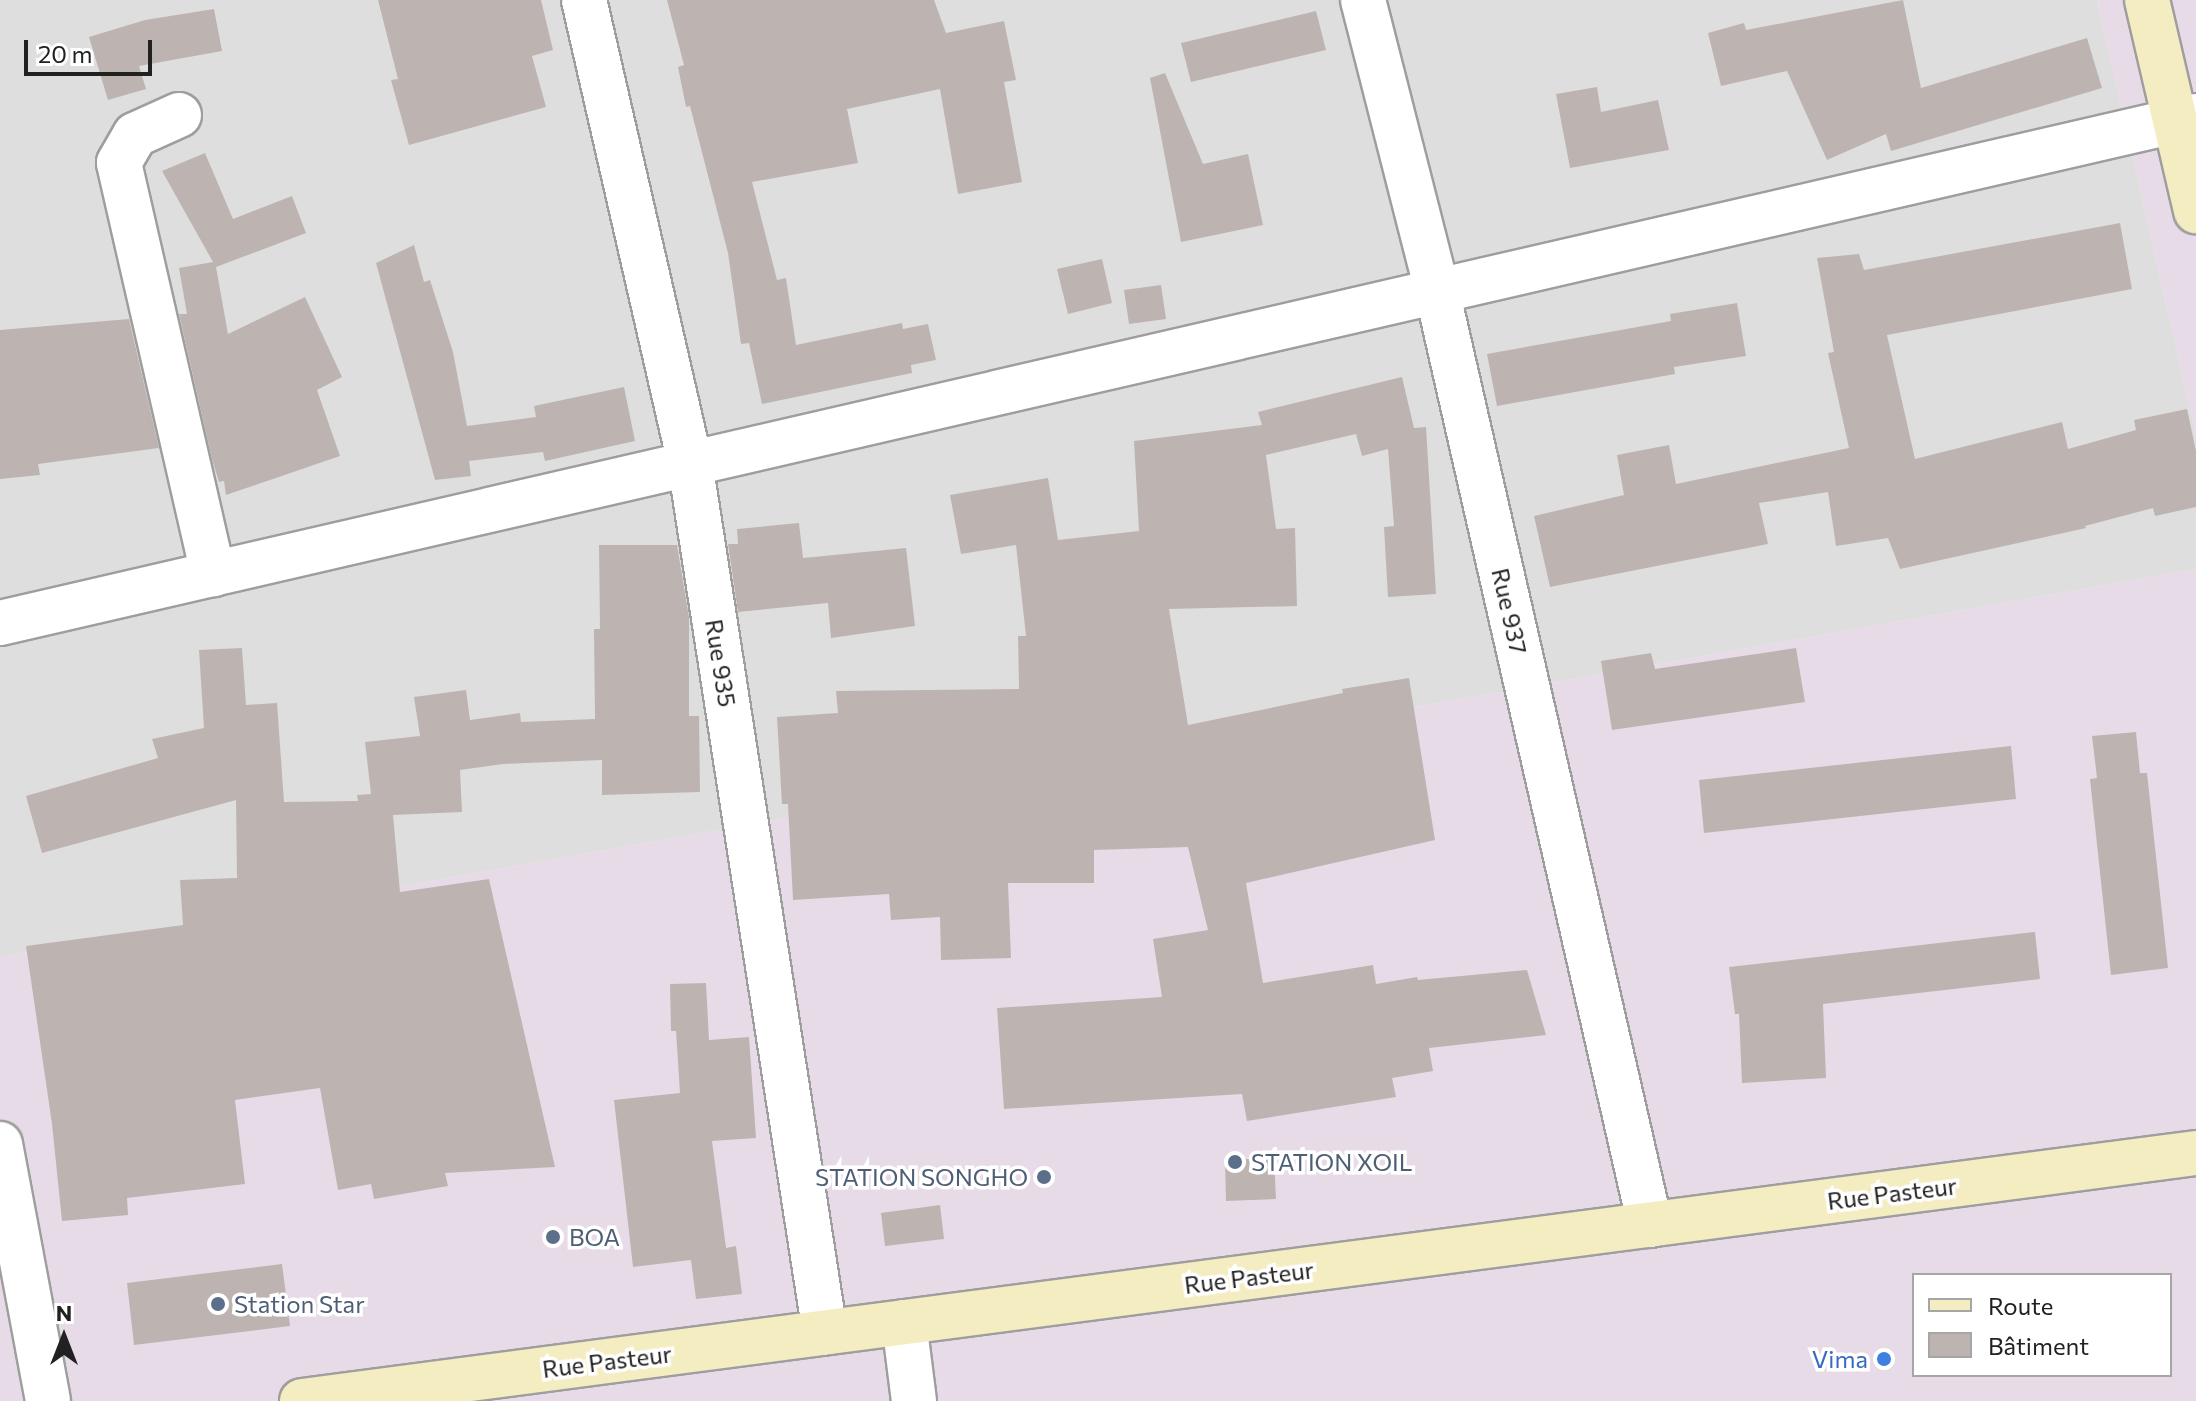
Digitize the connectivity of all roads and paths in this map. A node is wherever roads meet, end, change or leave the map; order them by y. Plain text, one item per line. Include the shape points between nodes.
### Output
1 (584, 0) edge
2 (1363, 0) edge
3 (2147, 0) edge
4 (179, 115) dead end
5 (2186, 118) edge
6 (2196, 211) edge
7 (1437, 291) junction
8 (690, 463) junction
9 (213, 574) junction
10 (0, 623) edge
11 (0, 1144) edge
12 (2196, 1153) edge
13 (1650, 1225) junction
14 (904, 1322) junction
15 (825, 1333) junction
16 (48, 1401) edge
17 (302, 1401) edge
18 (914, 1401) edge

1 - 8 street, Rue 935
2 - 7 street, Rue 937
3 - 5 main road
4 - 9 street via 135,135 119,163
5 - 6 main road
5 - 7 street
7 - 8 street
7 - 13 street, Rue 937
8 - 9 street
8 - 15 street, Rue 935
9 - 10 street
11 - 16 street
12 - 13 main road, Rue Pasteur
13 - 14 main road, Rue Pasteur
14 - 15 main road, Rue Pasteur
14 - 18 street
15 - 17 main road, Rue Pasteur

